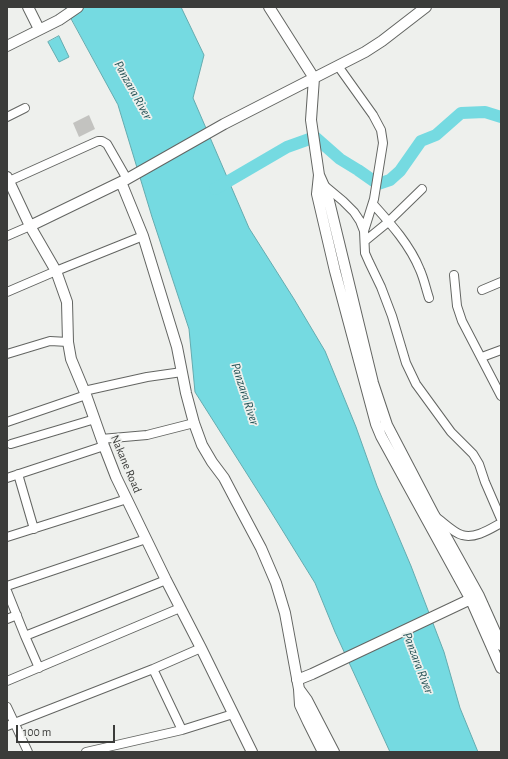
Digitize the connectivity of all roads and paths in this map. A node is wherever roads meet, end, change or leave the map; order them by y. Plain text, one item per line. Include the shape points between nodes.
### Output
1 (28, 7) edge
2 (78, 7) edge
3 (269, 7) edge
4 (426, 7) edge
5 (39, 29) junction
6 (7, 46) edge
7 (338, 66) junction
8 (314, 78) junction
9 (25, 108) dead end
10 (7, 117) edge
11 (319, 175) junction
12 (127, 179) junction
13 (8, 180) edge
14 (324, 185) junction
15 (422, 189) dead end
16 (374, 201) junction
17 (388, 222) junction
18 (30, 226) junction
19 (364, 231) junction
20 (7, 236) edge
21 (143, 236) junction
22 (364, 241) junction
23 (56, 271) junction
24 (454, 275) dead end
25 (501, 282) edge
26 (482, 290) dead end
27 (7, 292) edge
28 (428, 298) dead end
29 (68, 342) junction
30 (501, 350) edge
31 (7, 354) edge
32 (482, 357) junction
33 (182, 372) junction
34 (85, 393) junction
35 (501, 396) edge
36 (94, 419) junction
37 (7, 422) edge
38 (194, 423) junction
39 (102, 442) junction
40 (11, 444) dead end
41 (18, 474) junction
42 (7, 478) edge
43 (126, 499) junction
44 (430, 517) junction
45 (501, 519) edge
46 (501, 524) edge
47 (34, 529) junction
48 (7, 537) edge
49 (146, 539) junction
50 (166, 580) junction
51 (7, 586) edge
52 (7, 591) edge
53 (472, 599) junction
54 (180, 608) junction
55 (17, 616) junction
56 (7, 619) edge
57 (25, 636) junction
58 (501, 645) edge
59 (201, 648) junction
60 (39, 668) junction
61 (501, 668) edge
62 (153, 669) junction
63 (7, 681) edge
64 (298, 685) junction
65 (7, 707) edge
66 (233, 714) junction
67 (11, 725) edge
68 (182, 730) junction
69 (28, 752) edge
70 (86, 752) edge
71 (252, 752) edge
72 (323, 752) edge
73 (334, 752) edge

1 - 5 street
2 - 5 street
3 - 8 street
4 - 7 street via 376,45
5 - 6 street
7 - 8 street
7 - 16 street via 381,130 383,143
8 - 11 street via 311,120
8 - 12 street via 224,124
9 - 10 street
11 - 14 street
11 - 44 street via 317,194 376,424
12 - 13 street via 107,144 98,141
12 - 18 street
12 - 21 street
13 - 18 street, Nakane Road
14 - 19 street via 354,212
14 - 44 street via 373,383 387,425
15 - 17 street
16 - 17 street
16 - 19 street
17 - 22 street
17 - 28 street via 415,258
18 - 20 street
18 - 23 street, Nakane Road
19 - 22 street
21 - 23 street
21 - 33 street via 178,347
22 - 45 street via 365,252 381,287 406,363 416,384 451,432 473,454
23 - 27 street
23 - 29 street, Nakane Road via 67,302
24 - 32 street via 462,320
25 - 26 street
29 - 31 street via 50,341
29 - 34 street, Nakane Road via 71,359
30 - 32 street
32 - 35 street
33 - 34 street via 147,377
33 - 38 street
34 - 36 street, Nakane Road
34 - 37 street
36 - 39 street, Nakane Road
36 - 40 street
38 - 39 street via 147,435
38 - 64 street via 202,445 224,478 261,548 276,583 285,613
39 - 41 street
39 - 43 street, Nakane Road
41 - 42 street
41 - 47 street
43 - 47 street
43 - 49 street, Nakane Road
44 - 46 street via 462,535 471,536
44 - 53 street
47 - 48 street
49 - 50 street, Nakane Road
49 - 51 street
50 - 54 street, Nakane Road
50 - 57 street
52 - 55 street
53 - 58 street
53 - 61 street
53 - 64 street via 312,674
54 - 59 street, Nakane Road
54 - 60 street
55 - 56 street
55 - 57 street
57 - 60 street
59 - 62 street
59 - 66 street, Nakane Road
60 - 63 street
62 - 67 street
62 - 68 street
64 - 72 street via 300,705
64 - 73 street
65 - 67 street
66 - 68 street
66 - 71 street, Nakane Road
67 - 69 street
68 - 70 street

